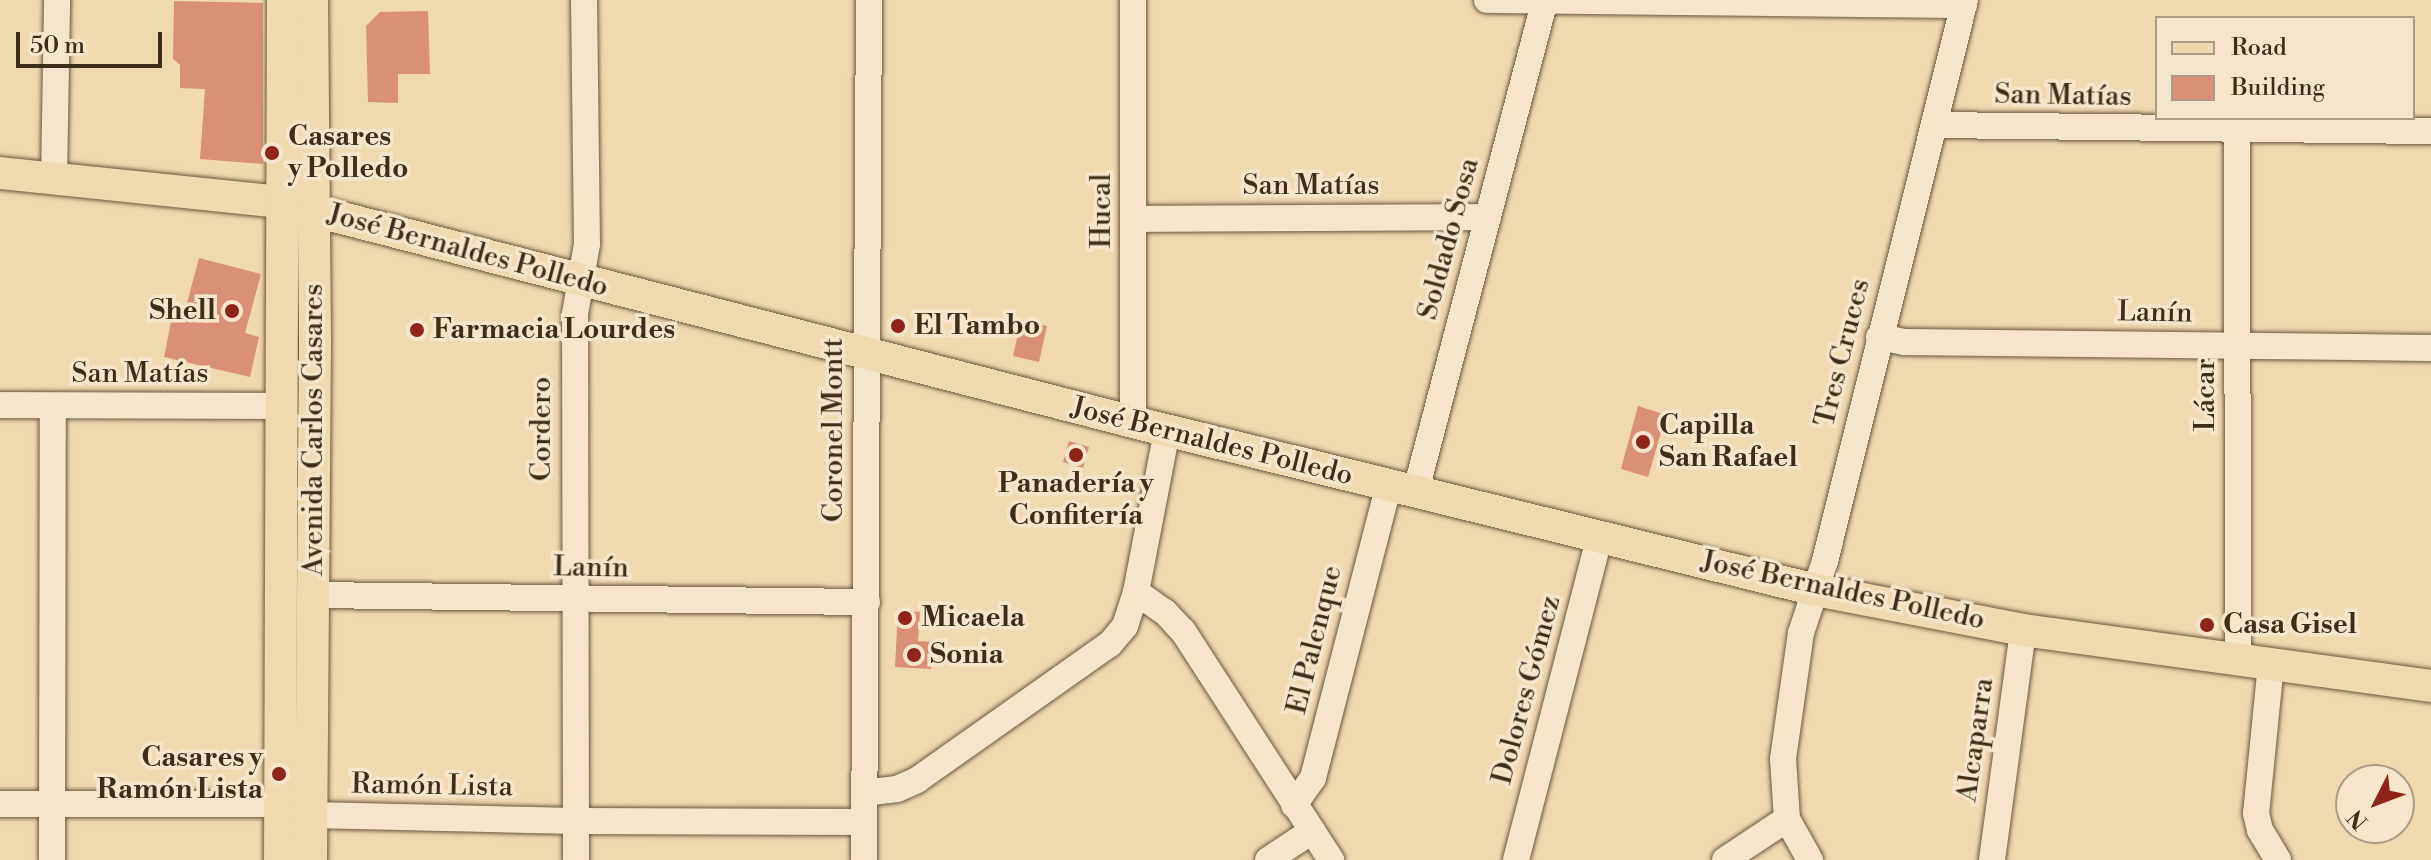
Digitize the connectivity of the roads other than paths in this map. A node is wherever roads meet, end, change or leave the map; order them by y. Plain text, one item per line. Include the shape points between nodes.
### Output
1 (57, 0) edge
2 (283, 0) edge
3 (312, 0) edge
4 (584, 0) edge
5 (869, 0) edge
6 (1133, 0) edge
7 (1487, 0) edge
8 (1545, 0) edge
9 (1964, 2) edge
10 (1935, 125) junction
11 (2237, 130) junction
12 (2431, 131) edge
13 (0, 173) edge
14 (54, 179) junction
15 (280, 202) junction
16 (314, 211) junction
17 (1488, 217) junction
18 (1134, 219) junction
19 (581, 280) junction
20 (1879, 337) junction
21 (2238, 346) junction
22 (2431, 348) edge
23 (866, 352) junction
24 (0, 405) edge
25 (53, 406) junction
26 (279, 406) junction
27 (1133, 422) junction
28 (1167, 431) junction
29 (1401, 490) junction
30 (1600, 536) junction
31 (1816, 590) junction
32 (1136, 592) junction
33 (314, 595) junction
34 (574, 600) junction
35 (867, 602) junction
36 (2023, 630) junction
37 (2238, 659) junction
38 (2271, 664) junction
39 (2431, 686) edge
40 (864, 793) junction
41 (0, 804) edge
42 (52, 804) junction
43 (1294, 805) junction
44 (280, 806) junction
45 (311, 815) junction
46 (1787, 819) junction
47 (576, 821) junction
48 (864, 822) junction
49 (1312, 831) junction
50 (2270, 857) edge
51 (52, 860) edge
52 (280, 860) edge
53 (311, 860) edge
54 (576, 860) edge
55 (864, 860) edge
56 (1268, 860) edge
57 (1331, 860) edge
58 (1516, 860) edge
59 (1725, 860) edge
60 (1810, 860) edge
61 (1992, 860) edge

1 - 14 street
2 - 15 main road, Avenida Carlos Casares
3 - 16 main road, Avenida Carlos Casares
4 - 19 street, Cordero via 587,244
5 - 23 street, Coronel Montt
6 - 18 street, Hucal
7 - 8 street
8 - 9 street
8 - 17 street, Soldado Sosa
9 - 10 street, Tres Cruces
10 - 11 street, San Matías
10 - 20 street, Tres Cruces
11 - 12 street, San Matías
11 - 21 street, Lácar
13 - 14 main road, José Bernaldes Polledo
14 - 15 main road, José Bernaldes Polledo
15 - 16 main road, José Bernaldes Polledo
15 - 26 main road, Avenida Carlos Casares
16 - 19 main road, José Bernaldes Polledo
16 - 33 main road, Avenida Carlos Casares
17 - 18 street, San Matías
17 - 29 street, Soldado Sosa
18 - 27 street, Hucal
19 - 23 main road, José Bernaldes Polledo
19 - 34 street, Cordero via 575,314
20 - 21 street, Lanín via 1905,342
20 - 31 street, Tres Cruces
21 - 22 street, Lanín
21 - 37 street, Lácar
23 - 27 main road, José Bernaldes Polledo
23 - 35 street, Coronel Montt
24 - 25 street, San Matías
25 - 26 street, San Matías
25 - 42 street
26 - 44 main road, Avenida Carlos Casares
27 - 28 main road, José Bernaldes Polledo
28 - 29 main road, José Bernaldes Polledo
28 - 32 street
29 - 30 main road, José Bernaldes Polledo
29 - 43 street, El Palenque via 1313,778
30 - 31 main road, José Bernaldes Polledo
30 - 58 street, Dolores Gómez
31 - 36 main road, José Bernaldes Polledo
31 - 46 street, Tres Cruces via 1801,633 1783,759
32 - 40 street via 1125,626 1110,644 917,780
32 - 43 street via 1183,631
33 - 34 street, Lanín
33 - 45 main road, Avenida Carlos Casares
34 - 35 street, Lanín
34 - 47 street, Cordero
35 - 40 street, Coronel Montt
36 - 37 main road, José Bernaldes Polledo
36 - 61 street, Alcaparra
37 - 38 main road, José Bernaldes Polledo
38 - 39 main road, José Bernaldes Polledo
38 - 50 street via 2256,813
40 - 48 street, Coronel Montt
41 - 42 street, Ramón Lista
42 - 44 street, Ramón Lista
42 - 51 street
43 - 49 street
44 - 45 street, Ramón Lista
44 - 52 main road, Avenida Carlos Casares
45 - 47 street, Ramón Lista
45 - 53 main road, Avenida Carlos Casares
46 - 59 street
46 - 60 street, Tres Cruces
47 - 48 street, Ramón Lista
47 - 54 street, Cordero
48 - 55 street, Coronel Montt
49 - 56 street
49 - 57 street

